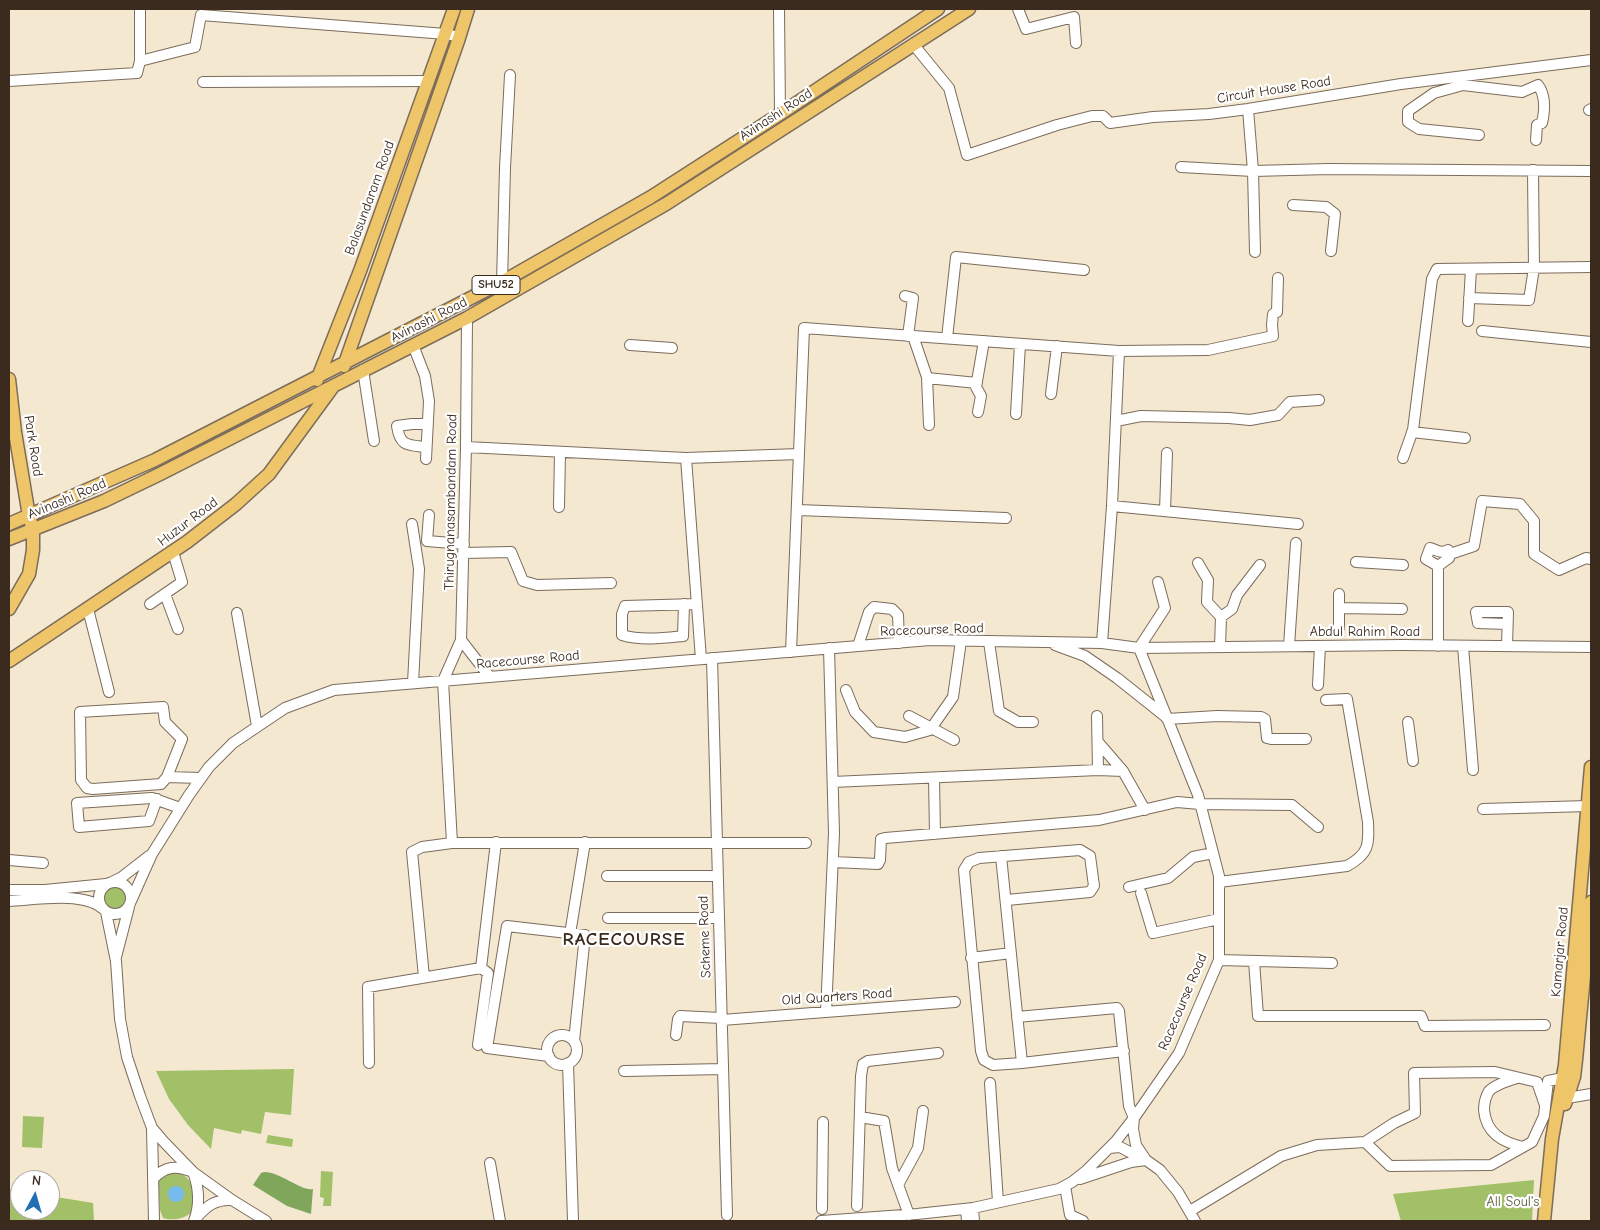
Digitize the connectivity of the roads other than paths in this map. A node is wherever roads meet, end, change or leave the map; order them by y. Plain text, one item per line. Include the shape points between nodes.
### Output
1 (140, 9) edge
2 (454, 9) edge
3 (468, 9) edge
4 (779, 9) edge
5 (938, 9) edge
6 (969, 9) edge
7 (1018, 9) edge
8 (446, 34) junction
9 (460, 37) junction
10 (1076, 43) dead end
11 (913, 44) junction
12 (1591, 60) edge
13 (140, 61) junction
14 (1539, 66) junction
15 (510, 75) dead end
16 (9, 81) edge
17 (429, 81) junction
18 (203, 82) dead end
19 (1538, 85) junction
20 (1248, 109) junction
21 (780, 114) junction
22 (1478, 135) dead end
23 (1536, 140) dead end
24 (1181, 167) dead end
25 (1533, 170) junction
26 (1253, 171) junction
27 (1591, 174) edge
28 (1294, 205) dead end
29 (1331, 251) dead end
30 (1255, 252) dead end
31 (1591, 267) edge
32 (1534, 268) junction
33 (1471, 269) junction
34 (1084, 270) dead end
35 (1278, 278) dead end
36 (502, 282) junction
37 (905, 296) dead end
38 (1469, 298) junction
39 (467, 318) junction
40 (1468, 321) dead end
41 (1482, 331) dead end
42 (910, 336) junction
43 (947, 338) junction
44 (984, 341) junction
45 (1591, 342) edge
46 (1020, 344) junction
47 (413, 345) junction
48 (630, 345) dead end
49 (1056, 346) junction
50 (672, 348) dead end
51 (1119, 351) junction
52 (345, 364) junction
53 (363, 370) junction
54 (318, 378) junction
55 (927, 378) junction
56 (9, 379) edge
57 (977, 383) junction
58 (335, 384) junction
59 (1051, 394) dead end
60 (311, 396) junction
61 (1318, 400) dead end
62 (268, 402) junction
63 (290, 407) junction
64 (978, 412) dead end
65 (1016, 414) dead end
66 (1116, 421) junction
67 (428, 424) junction
68 (929, 425) dead end
69 (298, 432) junction
70 (1412, 432) junction
71 (1465, 438) dead end
72 (374, 441) dead end
73 (426, 447) junction
74 (466, 447) junction
75 (560, 452) junction
76 (1167, 453) dead end
77 (799, 454) junction
78 (686, 458) junction
79 (1403, 458) dead end
80 (426, 459) dead end
81 (1112, 506) junction
82 (559, 507) dead end
83 (798, 510) junction
84 (1164, 511) junction
85 (429, 515) dead end
86 (28, 516) junction
87 (1006, 518) dead end
88 (9, 524) edge
89 (412, 524) dead end
90 (1298, 524) dead end
91 (33, 530) junction
92 (9, 539) edge
93 (1296, 543) dead end
94 (464, 548) junction
95 (173, 552) junction
96 (1450, 554) junction
97 (1591, 559) edge
98 (1356, 562) dead end
99 (1198, 563) dead end
100 (1260, 565) dead end
101 (1403, 565) dead end
102 (1438, 566) junction
103 (1158, 582) dead end
104 (611, 583) dead end
105 (165, 594) junction
106 (1339, 594) dead end
107 (150, 604) dead end
108 (684, 604) junction
109 (697, 604) junction
110 (1339, 608) junction
111 (88, 609) junction
112 (1402, 609) dead end
113 (9, 610) edge
114 (237, 613) dead end
115 (1221, 617) junction
116 (1507, 624) dead end
117 (1339, 628) dead end
118 (178, 629) dead end
119 (461, 640) junction
120 (961, 641) junction
121 (989, 642) junction
122 (899, 643) junction
123 (1049, 643) junction
124 (1102, 643) junction
125 (858, 646) junction
126 (1289, 646) junction
127 (1320, 646) junction
128 (1438, 646) junction
129 (1463, 646) junction
130 (1507, 646) junction
131 (1220, 647) junction
132 (1591, 647) edge
133 (829, 648) junction
134 (1139, 648) junction
135 (791, 652) junction
136 (712, 658) junction
137 (700, 659) junction
138 (9, 661) edge
139 (489, 676) junction
140 (443, 681) junction
141 (413, 684) junction
142 (1318, 685) dead end
143 (846, 690) dead end
144 (109, 692) dead end
145 (1326, 700) dead end
146 (909, 716) dead end
147 (1097, 716) dead end
148 (1167, 719) junction
149 (1033, 722) dead end
150 (1408, 722) dead end
151 (257, 726) junction
152 (932, 728) junction
153 (1306, 739) dead end
154 (954, 740) dead end
155 (1098, 742) junction
156 (1413, 761) dead end
157 (1591, 767) edge
158 (1098, 770) junction
159 (1473, 770) dead end
160 (1123, 771) junction
161 (167, 777) junction
162 (201, 778) junction
163 (934, 778) junction
164 (833, 782) junction
165 (1200, 804) junction
166 (153, 805) junction
167 (1588, 806) junction
168 (180, 808) junction
169 (1483, 809) dead end
170 (1145, 810) junction
171 (1318, 827) dead end
172 (935, 834) junction
173 (496, 842) junction
174 (585, 842) junction
175 (716, 842) junction
176 (452, 843) junction
177 (806, 843) dead end
178 (1213, 853) junction
179 (152, 854) junction
180 (1002, 856) junction
181 (9, 860) edge
182 (832, 862) junction
183 (43, 863) dead end
184 (606, 876) dead end
185 (717, 876) junction
186 (1219, 882) junction
187 (109, 883) junction
188 (1128, 887) dead end
189 (9, 890) edge
190 (1141, 893) dead end
191 (9, 900) edge
192 (1007, 900) junction
193 (1591, 902) edge
194 (130, 904) junction
195 (104, 910) junction
196 (608, 918) dead end
197 (719, 918) junction
198 (1219, 919) junction
199 (570, 934) junction
200 (1011, 953) junction
201 (971, 958) junction
202 (1219, 960) junction
203 (116, 961) junction
204 (1254, 961) junction
205 (1332, 963) dead end
206 (1588, 965) edge
207 (481, 968) junction
208 (424, 977) junction
209 (955, 1002) dead end
210 (826, 1012) junction
211 (1017, 1017) junction
212 (722, 1019) junction
213 (1545, 1025) dead end
214 (676, 1034) dead end
215 (574, 1041) junction
216 (478, 1045) dead end
217 (1124, 1051) junction
218 (938, 1053) dead end
219 (549, 1056) junction
220 (368, 1063) dead end
221 (568, 1063) junction
222 (1022, 1063) junction
223 (723, 1069) junction
224 (624, 1071) dead end
225 (1518, 1078) junction
226 (1563, 1078) junction
227 (990, 1082) dead end
228 (1591, 1094) edge
229 (1567, 1098) junction
230 (1545, 1106) junction
231 (923, 1111) dead end
232 (860, 1117) junction
233 (1134, 1118) junction
234 (823, 1122) dead end
235 (152, 1128) junction
236 (1552, 1139) junction
237 (1364, 1142) junction
238 (1522, 1147) junction
239 (1109, 1148) junction
240 (1146, 1160) junction
241 (490, 1163) dead end
242 (193, 1172) junction
243 (153, 1179) junction
244 (1069, 1184) junction
245 (898, 1185) junction
246 (232, 1200) junction
247 (998, 1202) junction
248 (857, 1206) dead end
249 (822, 1209) dead end
250 (969, 1209) junction
251 (1190, 1211) junction
252 (727, 1215) dead end
253 (909, 1215) junction
254 (195, 1220) edge
255 (154, 1221) edge
256 (266, 1221) edge
257 (500, 1221) edge
258 (573, 1221) edge
259 (822, 1221) edge
260 (967, 1221) edge
261 (974, 1221) edge
262 (1083, 1221) edge
263 (1195, 1221) edge
264 (1544, 1221) edge

1 - 13 street
2 - 8 main road, Balasundaram Road
3 - 9 main road
4 - 21 street
5 - 21 main road, Avinashi Road / SHU52
6 - 11 main road, Avinashi Road / SHU52
7 - 10 street via 1026,29 1074,17
8 - 9 street
8 - 13 street via 201,15 195,47
8 - 17 main road, Balasundaram Road
9 - 52 main road
11 - 20 street, Circuit House Road via 949,88 967,155 1092,116 1103,116 1110,123
11 - 39 main road, Avinashi Road / SHU52 via 666,204
12 - 14 street, Circuit House Road
13 - 16 street via 137,73
14 - 19 street
14 - 20 street, Circuit House Road
15 - 36 street
17 - 18 street
17 - 54 main road, Balasundaram Road
19 - 22 street via 1522,92 1463,85 1434,93 1408,111 1408,122 1419,129
19 - 23 street via 1543,92 1545,111 1542,123 1537,125
20 - 26 street
21 - 36 main road, Avinashi Road / SHU52 via 651,197
24 - 26 street
25 - 26 street
25 - 27 street
25 - 32 street
26 - 30 street
28 - 29 street via 1326,206 1335,214
31 - 32 street
32 - 33 street
32 - 38 street via 1529,300
33 - 38 street
33 - 70 street via 1438,269 1432,279
34 - 43 street via 956,257
35 - 51 street via 1273,336 1208,350
36 - 52 main road, Avinashi Road / SHU52
37 - 42 street via 913,298
38 - 40 street
39 - 47 main road, Avinashi Road / SHU52
39 - 74 street, Thirugnanasambandam Road
41 - 45 street
42 - 43 street
42 - 55 street
42 - 77 street via 804,328
43 - 44 street
44 - 46 street
44 - 57 street
46 - 49 street
46 - 65 street
47 - 53 main road, Avinashi Road / SHU52
47 - 67 street via 425,376
48 - 50 street
49 - 51 street
49 - 59 street
51 - 66 street
52 - 54 main road, Avinashi Road / SHU52
52 - 58 main road, Huzur Road
53 - 58 main road, Avinashi Road / SHU52
53 - 72 street
54 - 60 main road, Balasundaram Road
54 - 62 main road, Avinashi Road / SHU52
55 - 57 street
55 - 68 street
56 - 86 main road, Park Road
57 - 64 street via 981,396
58 - 60 main road, Avinashi Road / SHU52
58 - 69 main road, Huzur Road
60 - 63 main road, Avinashi Road / SHU52
61 - 66 street via 1290,402 1278,415 1250,420 1140,416
62 - 63 main road
62 - 86 main road, Avinashi Road / SHU52 via 155,460
63 - 69 main road via 298,417
63 - 91 main road, Avinashi Road / SHU52 via 104,501
66 - 81 street
67 - 73 street
67 - 73 street via 397,426 402,442
69 - 95 main road, Huzur Road via 269,474
70 - 71 street
70 - 79 street
73 - 80 street
74 - 75 street
74 - 94 street, Thirugnanasambandam Road
75 - 78 street
75 - 82 street
76 - 84 street
77 - 78 street
77 - 83 street
78 - 109 street
81 - 84 street
81 - 124 street
83 - 87 street
83 - 135 street
84 - 90 street
85 - 94 street via 427,541
86 - 88 main road, Avinashi Road / SHU52
86 - 91 main road, Park Road
89 - 141 street via 419,569
91 - 92 main road, Avinashi Road / SHU52
91 - 113 main road, Park Road via 34,550 29,574
93 - 126 street
94 - 104 street via 511,552 523,580 537,585
94 - 119 street, Thirugnanasambandam Road
95 - 105 street via 182,582
95 - 111 main road, Huzur Road
96 - 97 street via 1474,546 1482,501 1520,504 1534,521 1534,554 1559,570 1586,558
96 - 102 street
96 - 102 street via 1448,550 1430,548 1426,559
98 - 101 street
99 - 115 street via 1208,580 1208,602
100 - 115 street via 1237,595 1232,609
102 - 128 street
103 - 134 street via 1166,608
105 - 107 street
105 - 118 street
106 - 110 street
108 - 108 street via 625,606 622,635 646,638 683,636
108 - 109 street
109 - 137 street
110 - 112 street
110 - 117 street
111 - 138 main road, Huzur Road
111 - 144 street
114 - 151 street
115 - 131 street
116 - 130 street
119 - 139 street
119 - 140 street
120 - 121 street, Racecourse Road
120 - 122 street, Racecourse Road
120 - 152 street via 953,697
121 - 123 street, Racecourse Road
121 - 149 street via 999,711 1018,722
122 - 125 street, Racecourse Road
122 - 125 street via 898,615 892,609 874,607 869,612
123 - 124 street, Racecourse Road
123 - 148 street via 1085,656
124 - 134 street, Racecourse Road
125 - 133 street, Racecourse Road
126 - 127 street, Abdul Rahim Road
126 - 131 street, Abdul Rahim Road
127 - 128 street, Abdul Rahim Road
127 - 142 street
128 - 129 street, Abdul Rahim Road
129 - 130 street, Abdul Rahim Road
129 - 159 street
130 - 132 street, Abdul Rahim Road
131 - 134 street, Abdul Rahim Road
133 - 135 street, Racecourse Road
133 - 164 street
134 - 148 street, Racecourse Road
135 - 136 street, Racecourse Road
136 - 137 street, Racecourse Road
136 - 175 street, Scheme Road
137 - 139 street, Racecourse Road
139 - 140 street, Racecourse Road
140 - 141 street, Racecourse Road
140 - 176 street
141 - 151 street, Racecourse Road via 334,690 285,708
143 - 152 street via 855,712 874,732 905,737
145 - 186 street via 1347,699 1368,822 1369,842 1365,852 1346,866
146 - 152 street
147 - 155 street
148 - 153 street via 1261,717 1265,719 1267,738
148 - 165 street, Racecourse Road
150 - 156 street
151 - 162 street, Racecourse Road via 233,743
152 - 154 street
155 - 158 street
155 - 160 street
157 - 167 main road, Kamarjar Road
158 - 160 street
158 - 163 street
160 - 170 street
161 - 161 street via 161,784 87,788 81,780 80,712 163,707 165,722 182,739
161 - 162 street
162 - 168 street, Racecourse Road
163 - 164 street
163 - 172 street
164 - 182 street
165 - 170 street via 1177,802
165 - 171 street via 1292,805
165 - 178 street, Racecourse Road
166 - 166 street via 152,798 77,803 79,827 149,821
166 - 168 street
167 - 169 street
167 - 226 main road, Kamarjar Road
168 - 179 street, Racecourse Road
170 - 172 street via 1099,820
172 - 182 street via 881,839 878,864
173 - 174 street
173 - 176 street
173 - 207 street
174 - 175 street
174 - 199 street
175 - 177 street
175 - 185 street, Scheme Road
176 - 208 street via 422,847 412,852
178 - 186 street, Racecourse Road
178 - 188 street via 1193,857 1168,878
179 - 187 street
179 - 194 street, Racecourse Road
180 - 192 street
180 - 192 street via 1080,850 1090,856 1094,886 1090,892
180 - 201 street via 968,862 964,870
181 - 183 street
182 - 210 street
184 - 185 street
185 - 197 street, Scheme Road
186 - 198 street, Racecourse Road
187 - 189 street via 45,890
187 - 194 street via 124,884 130,892
187 - 195 street via 99,896
190 - 198 street via 1153,933
191 - 195 street via 83,899 98,904
192 - 200 street
193 - 206 main road, Kamarjar Road
194 - 195 street via 121,913
194 - 203 street, Racecourse Road
195 - 203 street
196 - 197 street
197 - 212 street, Scheme Road
198 - 202 street, Racecourse Road
199 - 215 street via 585,935
199 - 219 street via 507,926 486,1048
200 - 201 street
200 - 211 street
201 - 222 street via 984,1060 993,1065
202 - 204 street
202 - 233 street, Racecourse Road via 1179,1052
203 - 235 street via 120,1019 127,1057
204 - 205 street
204 - 213 street via 1258,1016 1421,1016 1425,1026
206 - 229 main road, Kamarjar Road via 1575,1068
207 - 208 street
207 - 216 street via 488,972
208 - 220 street via 368,987
209 - 210 street, Old Quarters Road
210 - 212 street, Old Quarters Road
211 - 217 street via 1117,1008
211 - 222 street
212 - 214 street, Old Quarters Road via 680,1016
212 - 223 street, Scheme Road
215 - 219 street via 566,1035 556,1036 549,1043
215 - 221 street via 576,1054
217 - 222 street
217 - 233 street via 1129,1106
218 - 232 street via 868,1060 861,1076
219 - 221 street via 557,1064
221 - 258 street
223 - 224 street
223 - 252 street, Scheme Road
225 - 230 street via 1537,1082
225 - 237 street via 1495,1072 1414,1073 1415,1113
225 - 238 street via 1494,1087 1487,1093 1484,1107 1486,1122 1495,1135
226 - 230 street via 1548,1082
226 - 236 main road, Kamarjar Road
227 - 247 street
228 - 229 street
229 - 236 main road, Kamarjar Road
230 - 238 street via 1532,1142
231 - 245 street via 918,1148
232 - 245 street via 884,1121
232 - 248 street
233 - 239 street, Racecourse Road
233 - 240 street via 1134,1138
234 - 249 street
235 - 242 street
235 - 243 street
236 - 264 main road, Kamarjar Road
237 - 238 street via 1390,1166 1491,1165
237 - 251 street via 1317,1145 1282,1156
239 - 240 street via 1127,1149
239 - 244 street, Racecourse Road
240 - 244 street via 1131,1162
240 - 251 street via 1160,1170
241 - 257 street
242 - 243 street via 170,1167
242 - 246 street
242 - 254 street via 198,1192
243 - 255 street
244 - 247 street, Racecourse Road
244 - 262 street via 1070,1215
245 - 253 street
246 - 254 street via 216,1201
246 - 256 street
247 - 250 street, Racecourse Road
250 - 253 street, Racecourse Road
250 - 260 street
250 - 261 street
251 - 263 street
253 - 259 street, Racecourse Road

